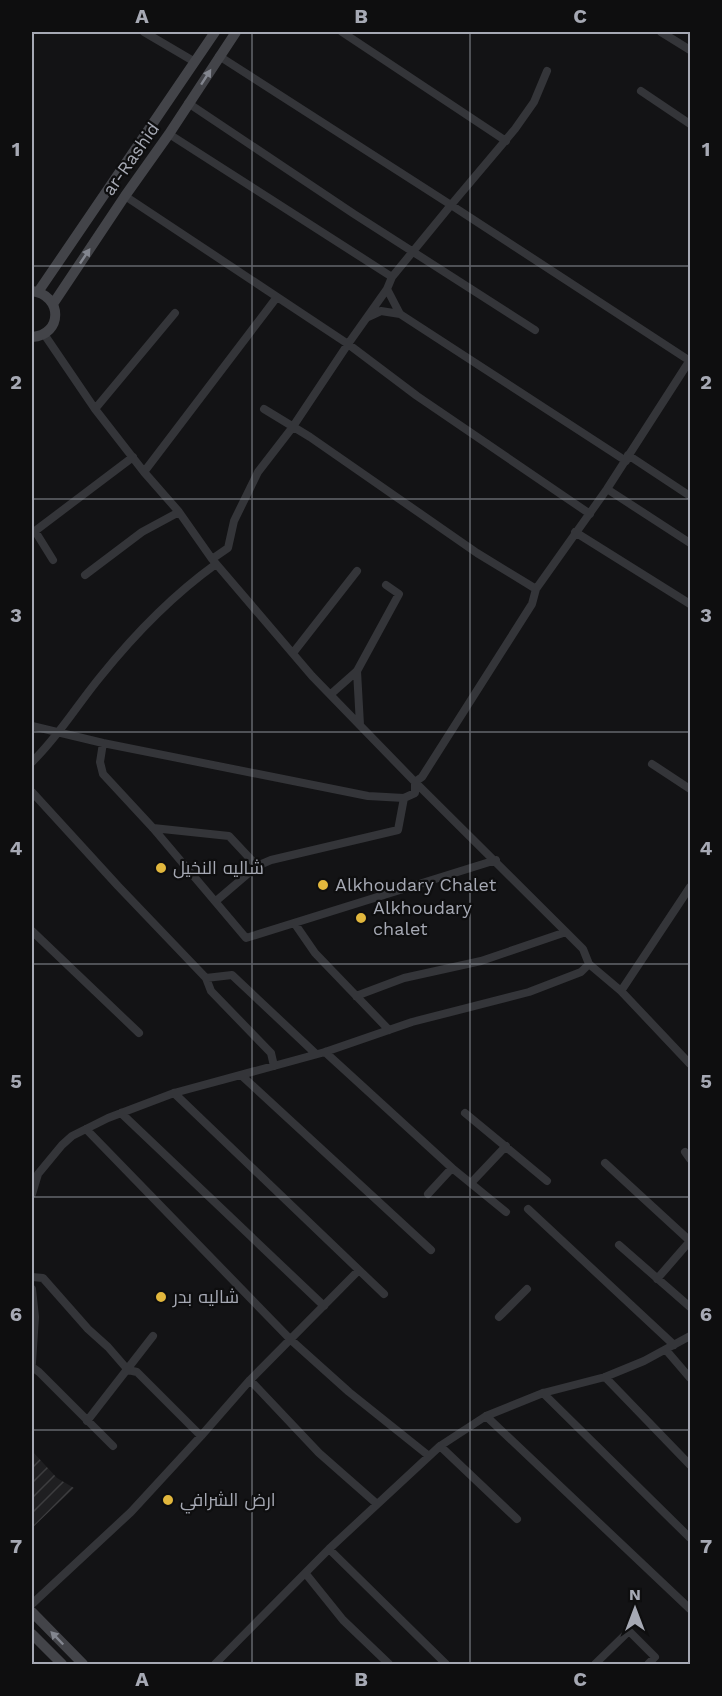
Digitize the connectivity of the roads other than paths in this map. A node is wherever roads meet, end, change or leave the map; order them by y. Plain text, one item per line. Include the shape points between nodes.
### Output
1 (144, 32) edge
2 (215, 32) edge
3 (236, 32) edge
4 (342, 32) edge
5 (661, 32) edge
6 (690, 50) edge
7 (219, 56) junction
8 (195, 62) junction
9 (547, 71) dead end
10 (641, 91) dead end
11 (188, 103) junction
12 (690, 124) edge
13 (169, 134) junction
14 (506, 141) junction
15 (125, 196) junction
16 (451, 205) junction
17 (414, 252) junction
18 (393, 277) junction
19 (387, 289) junction
20 (35, 292) edge
21 (277, 297) junction
22 (53, 304) junction
23 (175, 313) dead end
24 (400, 314) junction
25 (367, 317) junction
26 (535, 330) dead end
27 (44, 334) junction
28 (32, 337) edge
29 (348, 344) junction
30 (690, 361) edge
31 (95, 409) junction
32 (264, 409) dead end
33 (292, 428) junction
34 (133, 457) junction
35 (627, 458) junction
36 (144, 472) junction
37 (607, 489) junction
38 (690, 496) edge
39 (178, 512) junction
40 (590, 514) junction
41 (575, 532) junction
42 (690, 543) edge
43 (53, 560) dead end
44 (214, 562) junction
45 (357, 571) dead end
46 (85, 575) dead end
47 (386, 585) dead end
48 (536, 589) junction
49 (690, 604) edge
50 (293, 653) junction
51 (357, 672) junction
52 (331, 694) junction
53 (360, 724) junction
54 (32, 726) edge
55 (60, 732) junction
56 (103, 743) junction
57 (32, 762) edge
58 (652, 764) dead end
59 (415, 782) junction
60 (690, 789) edge
61 (32, 792) edge
62 (404, 798) junction
63 (153, 828) junction
64 (496, 860) junction
65 (257, 866) junction
66 (690, 887) edge
67 (216, 901) junction
68 (296, 924) junction
69 (32, 931) edge
70 (566, 932) junction
71 (38, 937) junction
72 (32, 944) edge
73 (589, 964) junction
74 (206, 978) junction
75 (621, 991) junction
76 (356, 996) junction
77 (389, 1030) junction
78 (139, 1034) dead end
79 (325, 1052) junction
80 (316, 1054) junction
81 (690, 1064) edge
82 (274, 1066) junction
83 (240, 1075) junction
84 (174, 1093) junction
85 (121, 1113) junction
86 (465, 1113) dead end
87 (86, 1129) junction
88 (506, 1146) junction
89 (605, 1163) dead end
90 (452, 1168) junction
91 (547, 1181) dead end
92 (471, 1183) junction
93 (32, 1194) edge
94 (428, 1194) dead end
95 (528, 1209) dead end
96 (506, 1212) dead end
97 (619, 1245) dead end
98 (431, 1251) dead end
99 (359, 1270) junction
100 (32, 1277) edge
101 (657, 1278) junction
102 (32, 1289) edge
103 (527, 1289) dead end
104 (384, 1294) dead end
105 (324, 1306) junction
106 (690, 1307) edge
107 (499, 1317) dead end
108 (153, 1336) dead end
109 (690, 1336) edge
110 (291, 1340) junction
111 (674, 1345) junction
112 (666, 1350) junction
113 (32, 1365) edge
114 (128, 1370) junction
115 (605, 1377) junction
116 (690, 1378) edge
117 (250, 1380) junction
118 (543, 1393) junction
119 (486, 1416) junction
120 (87, 1421) junction
121 (201, 1436) junction
122 (113, 1446) dead end
123 (440, 1446) junction
124 (429, 1456) junction
125 (690, 1465) edge
126 (377, 1504) junction
127 (517, 1519) dead end
128 (690, 1538) edge
129 (329, 1549) junction
130 (306, 1574) junction
131 (32, 1604) edge
132 (690, 1610) edge
133 (32, 1612) edge
134 (32, 1634) edge
135 (62, 1665) edge
136 (83, 1665) edge
137 (216, 1665) edge
138 (388, 1665) edge
139 (446, 1665) edge
140 (595, 1665) edge
141 (648, 1665) edge

1 - 8 street
2 - 8 main road, ar-Rashid
3 - 7 main road, ar-Rashid
4 - 14 street
5 - 6 street
11 -> 7 main road, ar-Rashid
7 - 16 street
8 - 20 main road, ar-Rashid
9 - 14 street via 534,102
10 - 12 street
11 - 13 main road, ar-Rashid
11 - 17 street
13 - 15 main road, ar-Rashid
13 - 18 street
14 - 16 street
15 - 21 street
22 -> 15 main road, ar-Rashid
16 - 17 street
16 - 30 street
17 - 18 street
17 - 26 street
18 - 19 street
19 - 24 street
19 - 25 street
20 - 22 main road
21 - 29 street
21 - 36 street
22 - 27 main road via 53,324
23 - 31 street
24 - 25 street via 381,311
24 - 35 street
25 - 29 street
27 - 28 main road
27 - 31 street
29 - 33 street
29 - 40 street
30 - 35 street
31 - 34 street
32 - 33 street
33 - 44 street via 258,472 234,521 228,548
33 - 48 street
34 - 36 street
34 - 43 street via 35,531
35 - 37 street
35 - 38 street
36 - 39 street
37 - 40 street
37 - 42 street
39 - 44 street
39 - 46 street via 142,532
40 - 41 street
41 - 48 street
41 - 49 street
44 - 50 street
44 - 55 street via 143,629 101,676
45 - 50 street
47 - 51 street via 399,594
48 - 59 street via 526,613 422,777
50 - 52 street
51 - 52 street
51 - 53 street
52 - 53 street
53 - 59 street
54 - 55 street
55 - 56 street
55 - 57 street
56 - 62 street via 368,796
56 - 63 street via 103,774
58 - 60 street
59 - 62 street via 415,793
59 - 64 street
61 - 74 street
62 - 65 street via 398,830
63 - 65 street via 229,836
63 - 67 street
64 - 68 street
64 - 70 street
65 - 67 street
66 - 75 street
67 - 68 street via 246,938
68 - 76 street via 315,953
69 - 71 street
70 - 73 street via 583,949
70 - 76 street via 481,961 404,978
71 - 72 street
71 - 78 street
73 - 75 street
73 - 77 street via 580,972 529,992
74 - 80 street via 232,975
74 - 82 street via 211,991 271,1053
75 - 81 street
76 - 77 street
77 - 79 street
79 - 80 street
79 - 90 street
80 - 82 street
82 - 83 street
83 - 84 street
83 - 98 street
84 - 85 street
84 - 99 street
85 - 87 street
85 - 105 street
86 - 88 street
87 - 93 street via 50,1156 38,1174
87 - 110 street
88 - 91 street
88 - 92 street
89 - 101 street via 690,1241
90 - 92 street
90 - 94 street
92 - 96 street
95 - 111 street
97 - 101 street
99 - 104 street
99 - 105 street
100 - 114 street via 43,1278
101 - 106 street
102 - 113 street
103 - 107 street
105 - 110 street
108 - 114 street
109 - 111 street
110 - 117 street
110 - 124 street
111 - 112 street
112 - 115 street
112 - 116 street
113 - 120 street
114 - 120 street
114 - 121 street via 137,1372
115 - 118 street
115 - 125 street
117 - 121 street
117 - 126 street via 320,1453
118 - 119 street
118 - 128 street
119 - 123 street
119 - 132 street
120 - 122 street
121 - 131 street via 131,1512
123 - 124 street
123 - 127 street
124 - 126 street
126 - 129 street
129 - 130 street
129 - 139 street
130 - 137 street
130 - 138 street via 343,1620
136 -> 133 main road
134 - 135 main road
140 - 141 street via 629,1631 655,1657

